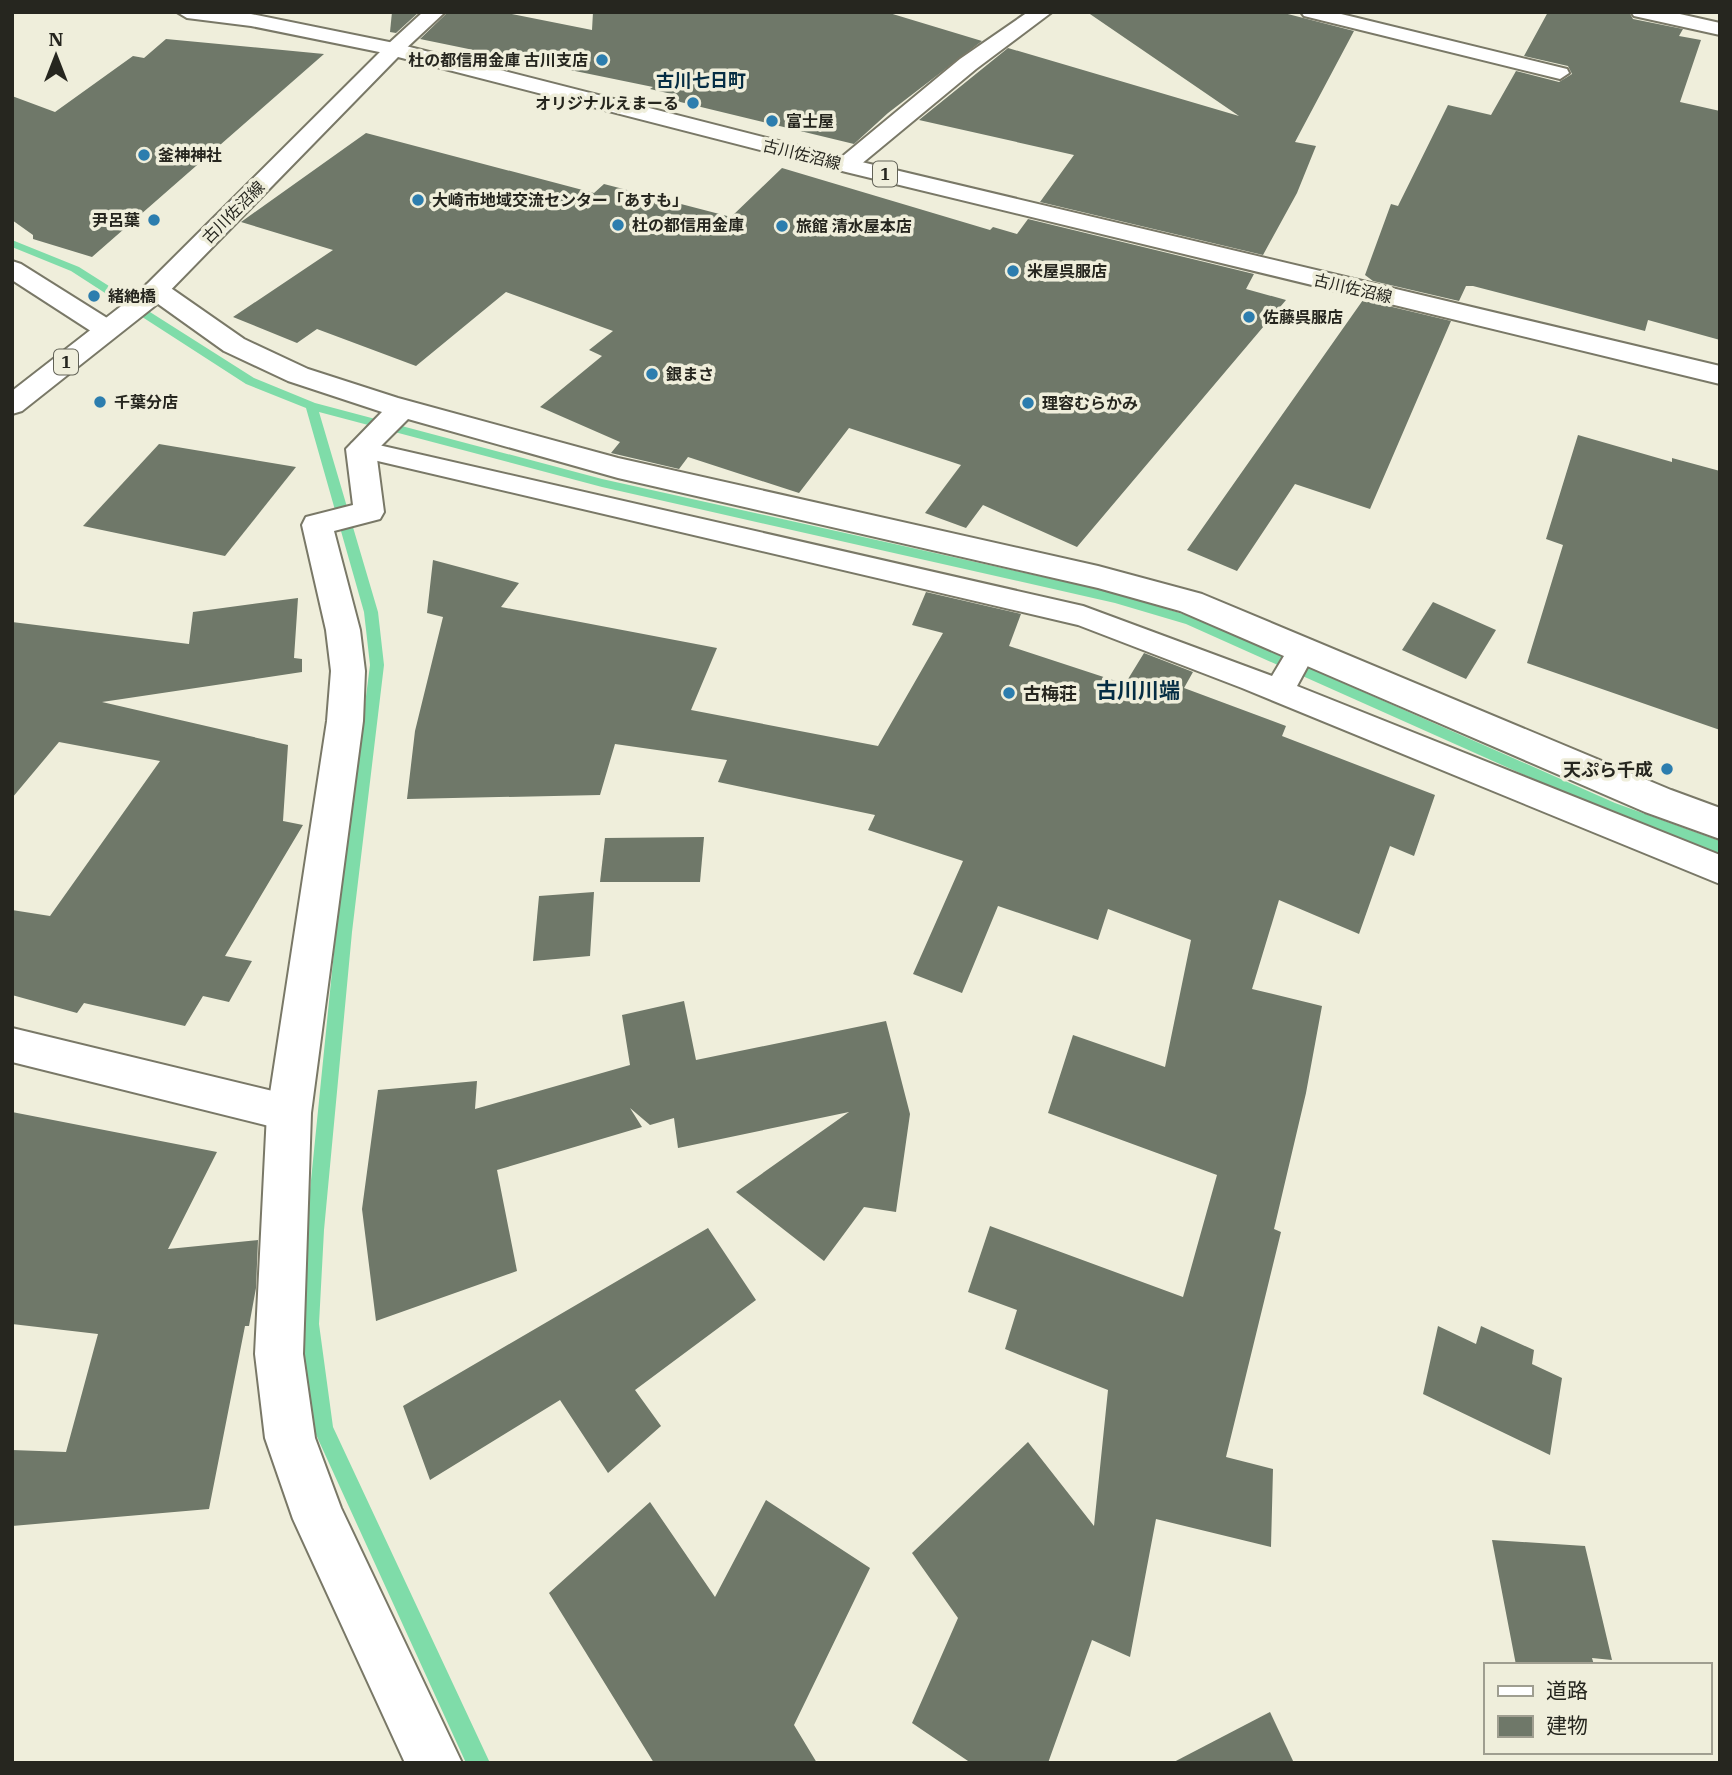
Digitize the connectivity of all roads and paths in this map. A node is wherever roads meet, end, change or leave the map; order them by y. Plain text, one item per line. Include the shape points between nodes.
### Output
1 (187, 12) edge
2 (435, 12) edge
3 (1042, 12) edge
4 (1310, 12) edge
5 (1641, 12) edge
6 (1720, 29) edge
7 (394, 49) junction
8 (1560, 73) dead end
9 (846, 165) junction
10 (12, 269) edge
11 (151, 294) junction
12 (113, 324) junction
13 (1720, 375) edge
14 (12, 405) edge
15 (382, 429) junction
16 (922, 537) junction
17 (1003, 555) junction
18 (906, 574) junction
19 (1098, 577) junction
20 (989, 594) junction
21 (1083, 616) junction
22 (1303, 649) junction
23 (1278, 692) junction
24 (1537, 749) junction
25 (1525, 792) junction
26 (1720, 824) edge
27 (1720, 870) edge
28 (12, 1045) edge
29 (289, 1113) junction
30 (434, 1763) edge

1 - 7 street
2 - 7 street
3 - 9 street via 968,64
4 - 8 lane
5 - 6 street
7 - 9 street, 古川佐沼線 / 1
7 - 11 street, 古川佐沼線 / 1
9 - 13 street, 古川佐沼線 / 1
10 - 12 street
11 - 12 street, 古川佐沼線 / 1
11 - 15 street via 234,345 298,375
12 - 14 street, 古川佐沼線 / 1
15 - 16 street via 618,468
15 - 18 lane
15 - 29 street via 369,512 317,526 343,630 348,671 345,721
16 - 17 street
16 - 18 lane
17 - 19 street
17 - 20 lane
18 - 20 lane
19 - 21 lane
19 - 22 street via 1190,602
20 - 21 lane
21 - 23 lane
22 - 23 lane
22 - 24 street
23 - 25 lane
24 - 25 lane
24 - 26 street
25 - 27 lane
28 - 29 lane
29 - 30 street via 279,1354 290,1438 319,1519

